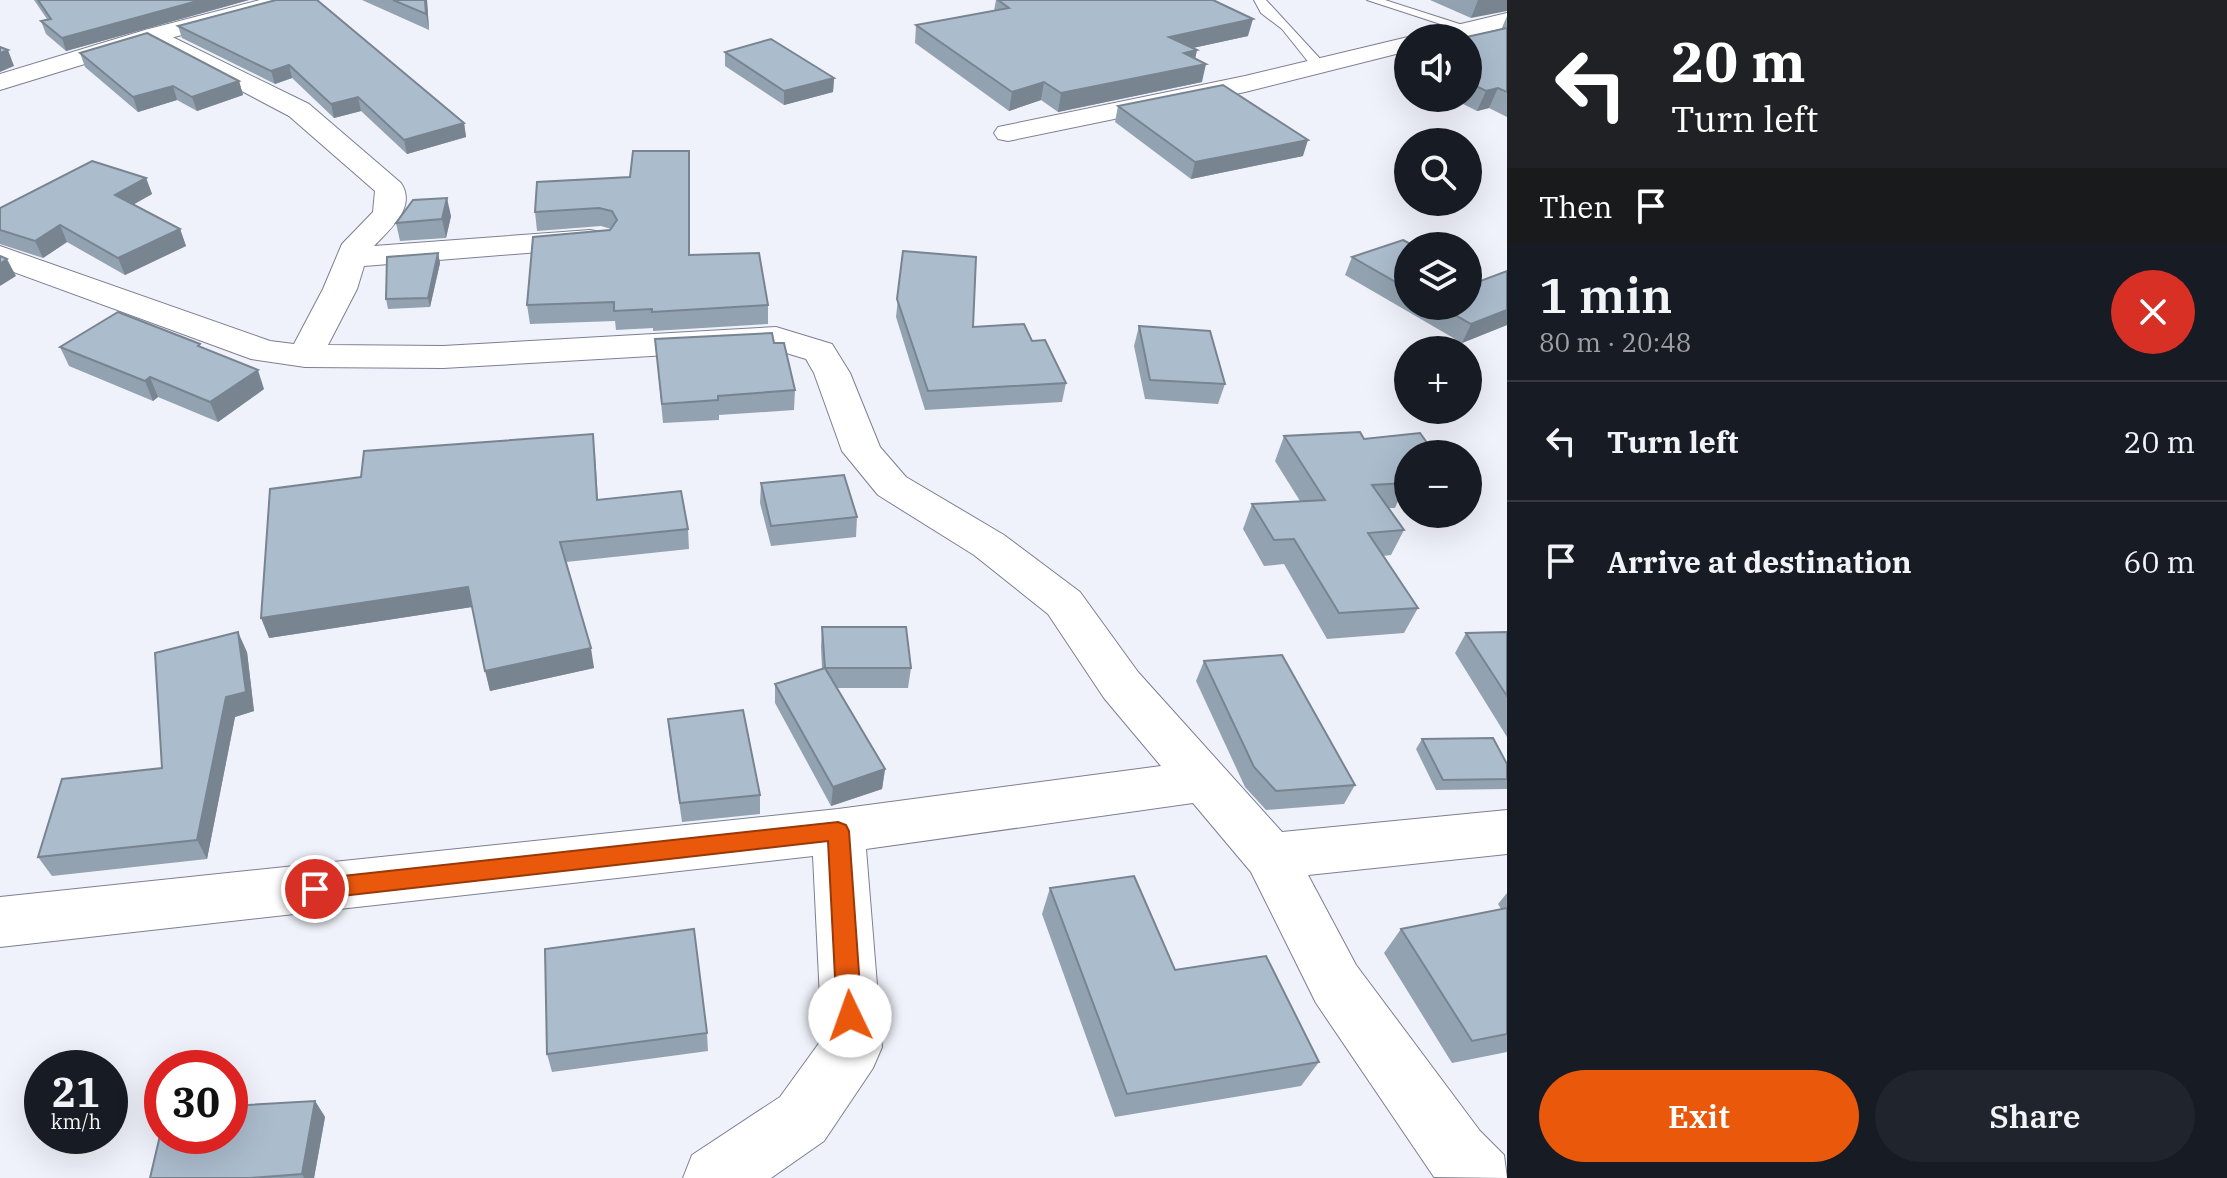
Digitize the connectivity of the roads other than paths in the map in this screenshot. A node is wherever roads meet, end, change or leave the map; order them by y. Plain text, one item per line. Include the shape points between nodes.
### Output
1 (287, 0) edge
2 (1260, 0) edge
3 (1373, 0) edge
4 (1507, 20) edge
5 (1452, 24) edge
6 (1482, 26) edge
7 (154, 35) junction
8 (1394, 47) edge
9 (1319, 66) junction
10 (0, 82) edge
11 (1008, 133) dead end
12 (600, 238) edge
13 (0, 256) edge
14 (351, 257) junction
15 (305, 356) junction
16 (1202, 781) junction
17 (838, 831) junction
18 (1507, 832) edge
19 (1270, 856) junction
20 (0, 922) edge
21 (715, 1178) edge
22 (1481, 1178) edge

1 - 7 street
2 - 9 lane
3 - 5 lane
4 - 6 street
7 - 10 street
7 - 14 street via 299,110 390,189 388,214
8 - 9 street
9 - 11 street
12 - 14 street
13 - 15 street via 264,351
14 - 15 street
15 - 16 street via 443,357 776,338 819,352 862,451 892,486 989,545 1064,603 1121,685
16 - 17 street
16 - 19 street
17 - 20 street
17 - 21 street via 852,1047 802,1119
18 - 19 street
19 - 22 street via 1336,984 1457,1154

